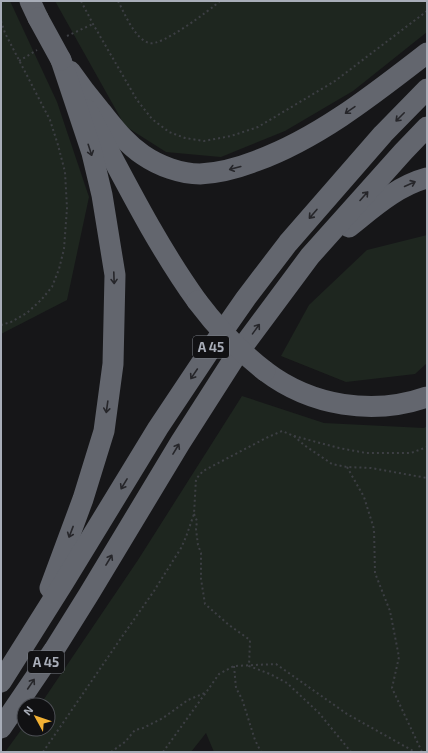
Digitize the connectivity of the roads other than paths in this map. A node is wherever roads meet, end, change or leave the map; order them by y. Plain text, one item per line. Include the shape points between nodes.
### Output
1 (34, 9) edge
2 (427, 54) edge
3 (61, 60) junction
4 (427, 89) edge
5 (427, 127) edge
6 (427, 178) edge
7 (310, 256) junction
8 (427, 398) edge
9 (33, 633) junction
10 (1, 682) edge
11 (1, 728) edge

1 - 3 highway, bridge
2 -> 3 highway via 340,117 293,145 246,165 199,174 161,165 130,145
3 - 8 highway, bridge via 176,270 220,330 234,344 276,379 328,401 359,406 385,406
3 -> 9 highway via 92,153 102,195 115,275 113,364 104,431 83,499
4 -> 9 highway, A 45 via 383,134 288,243 246,298 158,428
7 -> 5 highway, A 45
7 -> 6 highway via 396,192
11 -> 7 highway, A 45 via 54,650 235,357
9 - 10 highway, A 45

